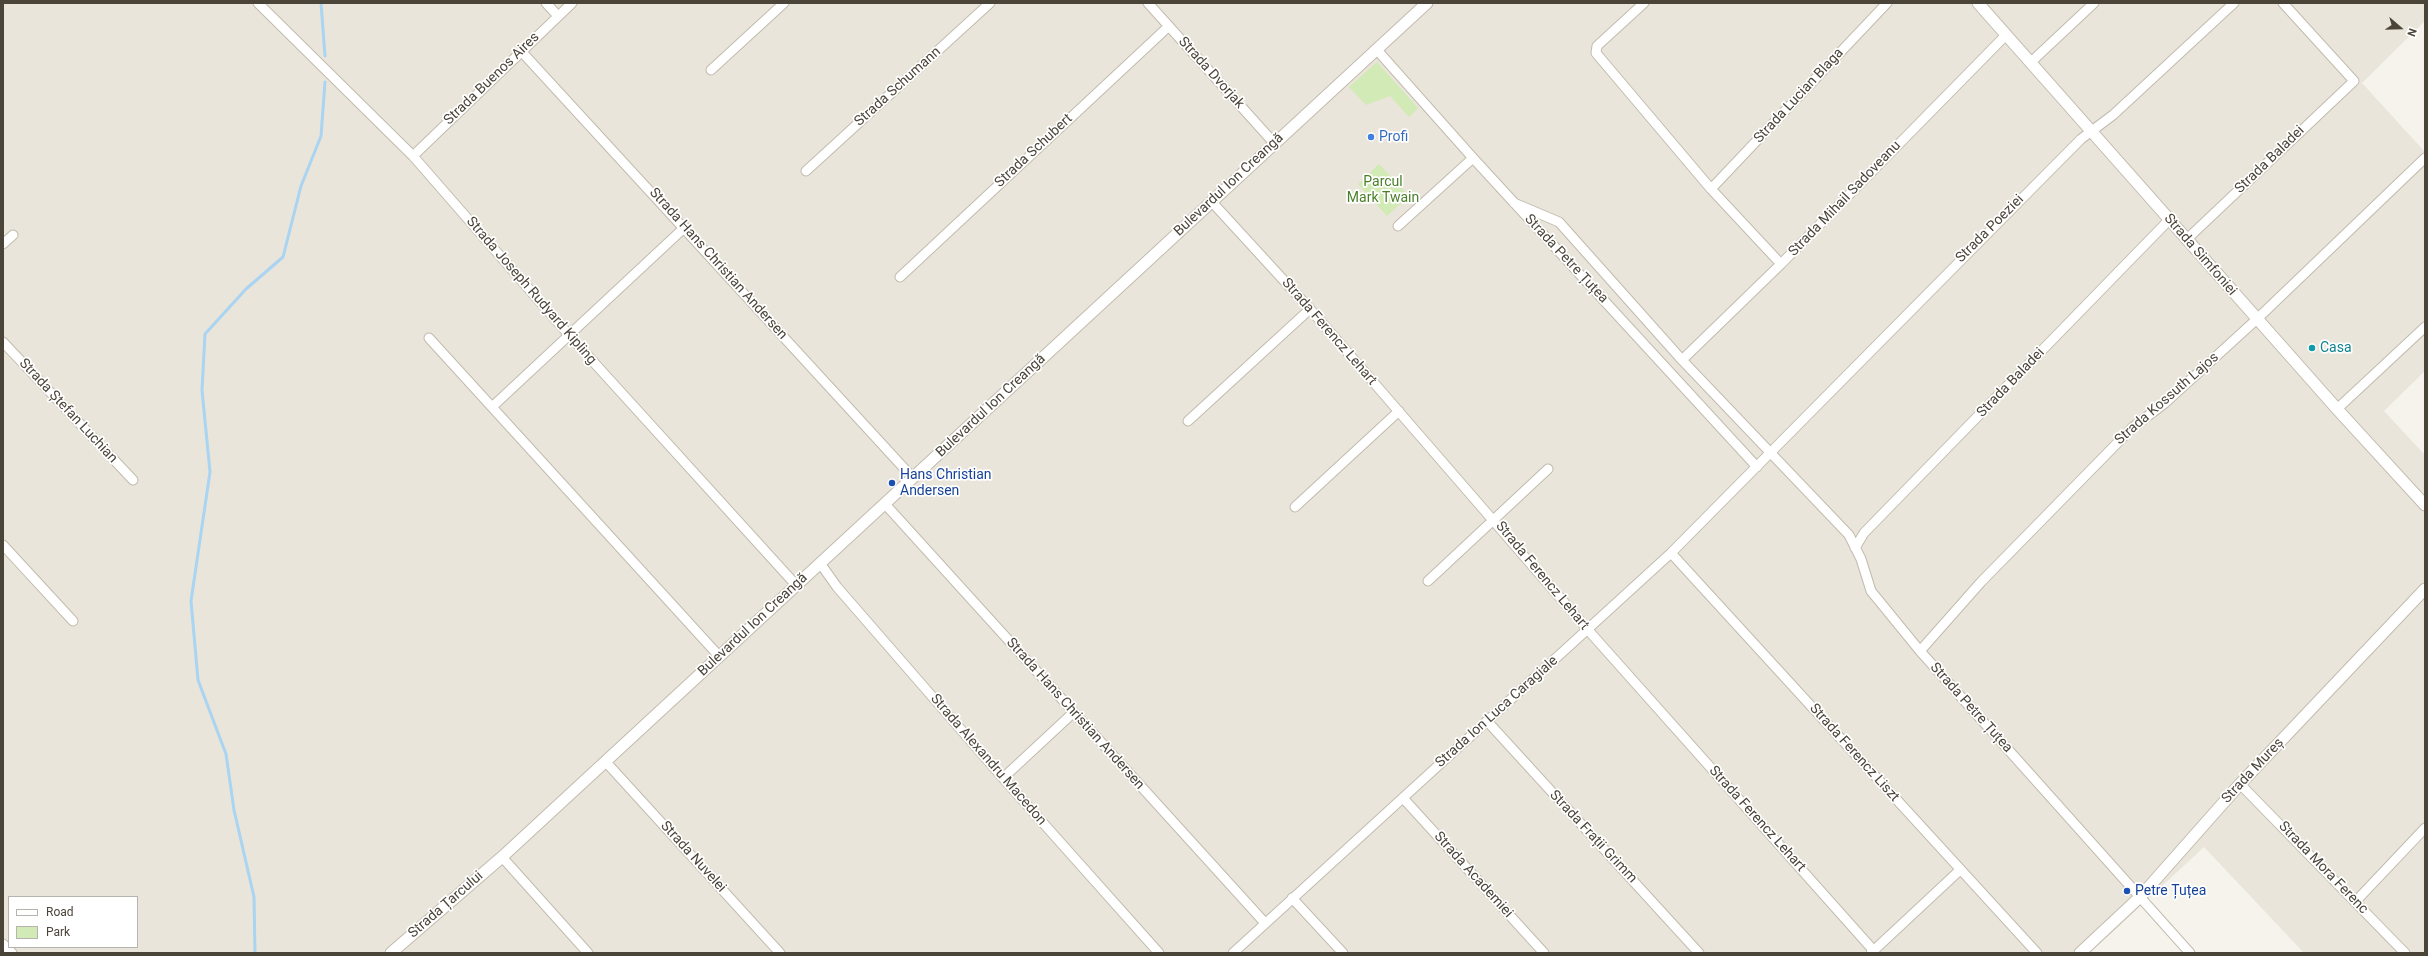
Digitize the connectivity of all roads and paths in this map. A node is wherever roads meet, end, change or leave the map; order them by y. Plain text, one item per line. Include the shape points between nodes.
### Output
1 (258, 3) edge
2 (546, 3) edge
3 (572, 3) edge
4 (784, 3) edge
5 (990, 3) edge
6 (1148, 3) edge
7 (1427, 3) edge
8 (1644, 3) edge
9 (1887, 3) edge
10 (1978, 3) edge
11 (2094, 3) edge
12 (2234, 3) edge
13 (2284, 3) edge
14 (558, 16) junction
15 (1169, 26) junction
16 (2006, 35) junction
17 (1376, 50) junction
18 (521, 51) junction
19 (2030, 63) junction
20 (711, 70) dead end
21 (2092, 131) junction
22 (1274, 143) junction
23 (413, 156) junction
24 (1473, 158) junction
25 (2425, 158) edge
26 (806, 171) dead end
27 (1711, 189) junction
28 (1211, 201) junction
29 (1514, 203) junction
30 (2169, 220) junction
31 (1398, 226) dead end
32 (685, 227) junction
33 (13, 235) dead end
34 (2186, 240) junction
35 (3, 244) edge
36 (1781, 264) junction
37 (900, 277) dead end
38 (1310, 309) junction
39 (2257, 319) junction
40 (2425, 327) edge
41 (569, 335) junction
42 (429, 338) dead end
43 (3, 342) edge
44 (1674, 351) junction
45 (1682, 360) junction
46 (1662, 363) junction
47 (492, 407) junction
48 (2337, 409) junction
49 (1399, 411) junction
50 (1188, 421) dead end
51 (1771, 453) junction
52 (1757, 467) junction
53 (1548, 469) dead end
54 (913, 478) junction
55 (133, 480) dead end
56 (885, 504) junction
57 (2425, 505) edge
58 (1295, 507) dead end
59 (1494, 519) junction
60 (3, 545) edge
61 (1855, 548) junction
62 (1671, 553) junction
63 (820, 563) junction
64 (1428, 582) dead end
65 (796, 585) junction
66 (2425, 589) edge
67 (73, 621) dead end
68 (1588, 630) junction
69 (1920, 651) junction
70 (719, 656) junction
71 (1074, 712) junction
72 (1487, 721) junction
73 (605, 761) junction
74 (1003, 778) junction
75 (2240, 784) junction
76 (1403, 798) junction
77 (2425, 828) edge
78 (502, 857) junction
79 (1960, 870) junction
80 (2140, 897) junction
81 (1292, 898) junction
82 (2356, 901) junction
83 (1265, 924) junction
84 (3, 944) edge
85 (1873, 952) edge
86 (12, 953) edge
87 (392, 953) edge
88 (588, 953) edge
89 (780, 953) edge
90 (1159, 953) edge
91 (1233, 953) edge
92 (1343, 953) edge
93 (1544, 953) edge
94 (1699, 953) edge
95 (2037, 953) edge
96 (2080, 953) edge
97 (2190, 953) edge
98 (2405, 953) edge

1 - 23 street, Strada Joseph Rudyard Kipling
2 - 14 street
3 - 14 street, Strada Buenos Aires
4 - 20 street
5 - 26 street, Strada Schumann
6 - 15 street, Strada Dvorjak
7 - 17 street, Bulevardul Ion Creangă
8 - 27 street via 1597,46 1596,53
9 - 27 street, Strada Lucian Blaga
10 - 16 street, Strada Simfoniei
11 - 19 street
12 - 21 street, Strada Poeziei via 2113,115
13 - 34 street, Strada Baladei via 2354,81
14 - 18 street, Strada Buenos Aires
15 - 22 street, Strada Dvorjak
15 - 37 street, Strada Schubert
16 - 19 street, Strada Simfoniei
16 - 36 street, Strada Mihail Sadoveanu
17 - 22 street, Bulevardul Ion Creangă
17 - 24 street, Strada Petre Țuțea
18 - 23 street, Strada Buenos Aires
18 - 32 street, Strada Hans Christian Andersen
19 - 21 street, Strada Simfoniei
21 - 30 street, Strada Simfoniei
21 - 51 street, Strada Poeziei via 1937,283
22 - 28 street, Bulevardul Ion Creangă
23 - 41 street, Strada Joseph Rudyard Kipling
24 - 29 street, Strada Petre Țuțea
24 - 31 street
25 - 39 street, Strada Kossuth Lajos
27 - 36 street
28 - 38 street, Strada Ferencz Lehart
28 - 54 street, Bulevardul Ion Creangă
29 - 44 street, Strada Petre Țuțea via 1559,222
29 - 46 street, Strada Petre Țuțea
30 - 34 street, Strada Simfoniei
30 - 61 street, Strada Baladei via 1864,533
32 - 41 street
32 - 54 street, Strada Hans Christian Andersen
33 - 35 street
34 - 39 street, Strada Simfoniei
36 - 45 street, Strada Mihail Sadoveanu
38 - 49 street, Strada Ferencz Lehart
38 - 50 street
39 - 48 street, Strada Simfoniei
39 - 69 street, Strada Kossuth Lajos via 2165,403 2132,428 1981,582
40 - 48 street
41 - 47 street
41 - 65 street, Strada Joseph Rudyard Kipling
42 - 47 street
43 - 55 street, Strada Ștefan Luchian
44 - 45 street, Strada Petre Țuțea
44 - 46 street
45 - 51 street, Strada Petre Țuțea
46 - 52 street, Strada Petre Țuțea
47 - 70 street
48 - 57 street, Strada Simfoniei
49 - 58 street
49 - 59 street, Strada Ferencz Lehart
51 - 52 street, Strada Poeziei
51 - 61 street, Strada Petre Țuțea via 1849,536
52 - 62 street, Strada Ion Luca Caragiale
53 - 59 street
54 - 56 street, Bulevardul Ion Creangă
56 - 63 street, Bulevardul Ion Creangă
56 - 71 street, Strada Hans Christian Andersen
59 - 64 street
59 - 68 street, Strada Ferencz Lehart
60 - 67 street
61 - 69 street, Strada Petre Țuțea via 1871,591
62 - 68 street, Strada Ion Luca Caragiale
62 - 79 street, Strada Ferencz Liszt
63 - 65 street, Bulevardul Ion Creangă
63 - 74 street, Strada Alexandru Macedon
65 - 70 street, Bulevardul Ion Creangă
66 - 75 street, Strada Mureș
68 - 72 street, Strada Ion Luca Caragiale
68 - 85 street, Strada Ferencz Lehart
69 - 80 street, Strada Petre Țuțea
70 - 73 street, Bulevardul Ion Creangă
71 - 74 street
71 - 83 street, Strada Hans Christian Andersen
72 - 76 street, Strada Ion Luca Caragiale
72 - 94 street, Strada Frații Grimm
73 - 78 street, Bulevardul Ion Creangă
73 - 89 street, Strada Nuvelei
74 - 90 street, Strada Alexandru Macedon
75 - 80 street, Strada Mureș
75 - 82 street, Strada Mora Ferenc
76 - 81 street, Strada Ion Luca Caragiale
76 - 93 street, Strada Academiei
77 - 82 street
78 - 87 street, Strada Țarcului
78 - 88 street
79 - 85 street
79 - 95 street, Strada Ferencz Liszt
80 - 96 street, Strada Mureș
80 - 97 street, Strada Petre Țuțea
81 - 83 street, Strada Ion Luca Caragiale
81 - 92 street
82 - 98 street, Strada Mora Ferenc
83 - 91 street, Strada Ion Luca Caragiale
84 - 86 street

